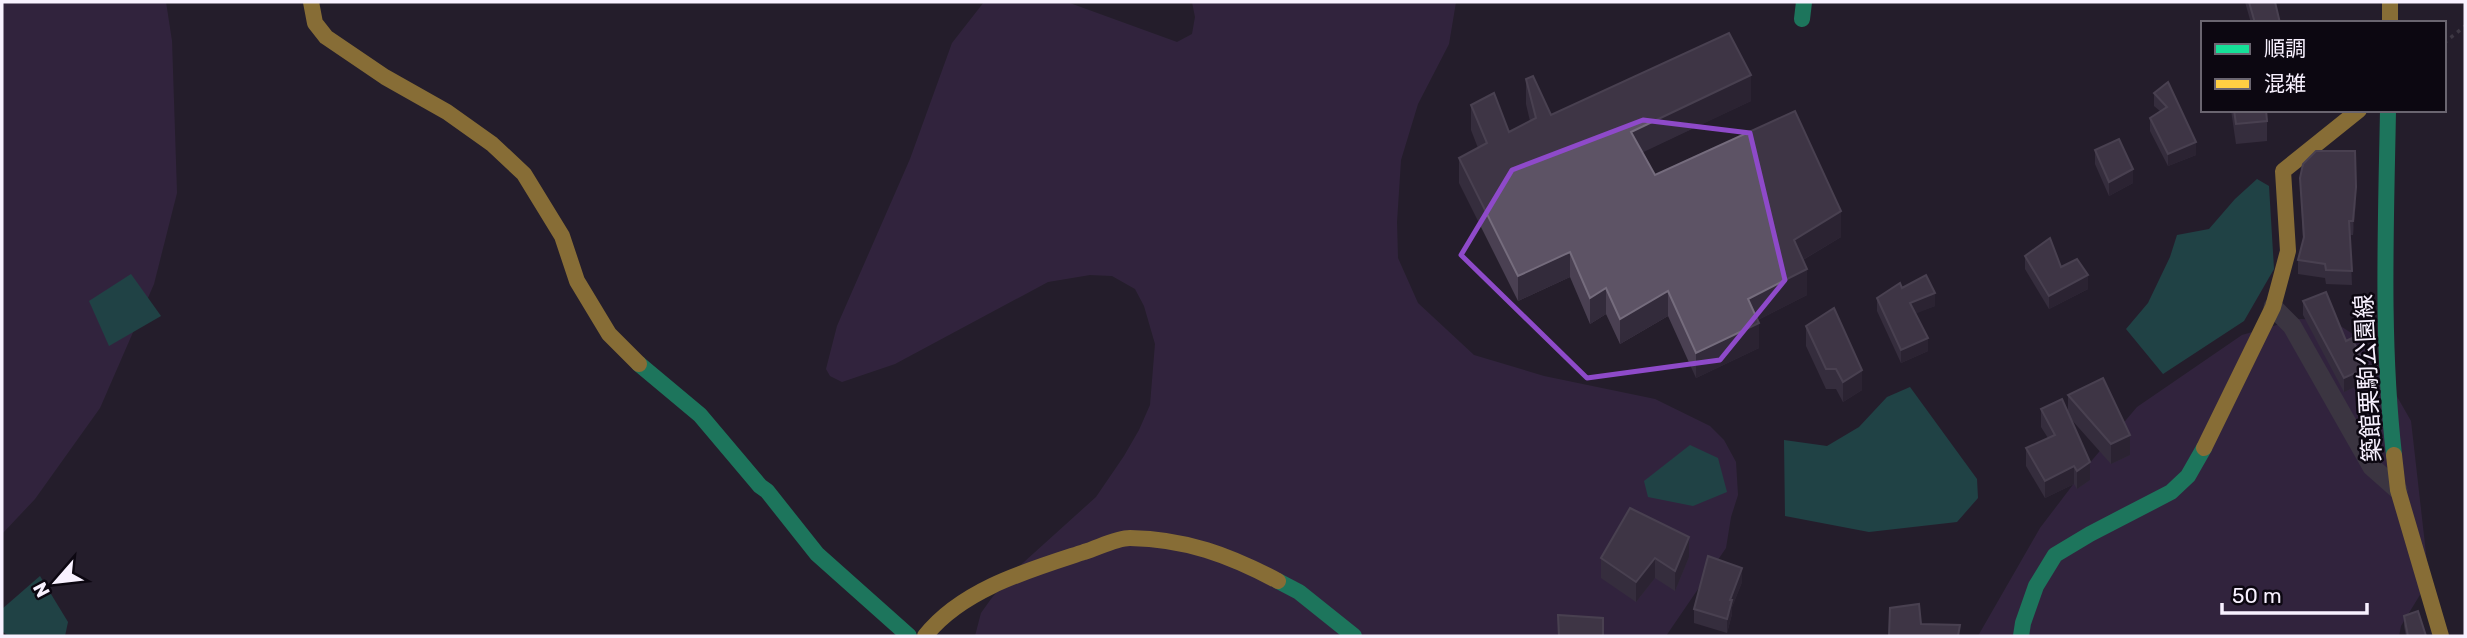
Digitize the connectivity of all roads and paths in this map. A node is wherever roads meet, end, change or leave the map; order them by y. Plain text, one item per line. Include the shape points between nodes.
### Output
1 (311, 2) edge
2 (1804, 2) edge
3 (2390, 2) edge
4 (1802, 19) dead end
5 (2390, 21) edge
6 (2465, 26) edge
7 (2446, 41) edge
8 (2357, 112) edge
9 (2388, 112) edge
10 (2273, 307) junction
11 (2398, 490) junction
12 (909, 636) edge
13 (925, 636) edge
14 (1354, 636) edge
15 (2021, 636) edge
16 (2441, 636) edge

1 - 12 street via 315,23 327,37 447,112 524,174 562,236 577,281 609,334 700,415 817,554
2 - 4 street
3 - 5 street
6 - 7 path
8 - 10 street via 2283,171 2288,251
9 - 11 street, 築館栗駒公園線 via 2385,309 2388,400
10 - 11 street via 2292,326 2372,467
10 - 15 street via 2188,476 2171,492 2055,555 2036,586
11 - 16 street, 築館栗駒公園線
13 - 14 street via 970,597 1035,568 1127,538 1191,544 1240,561 1299,592

